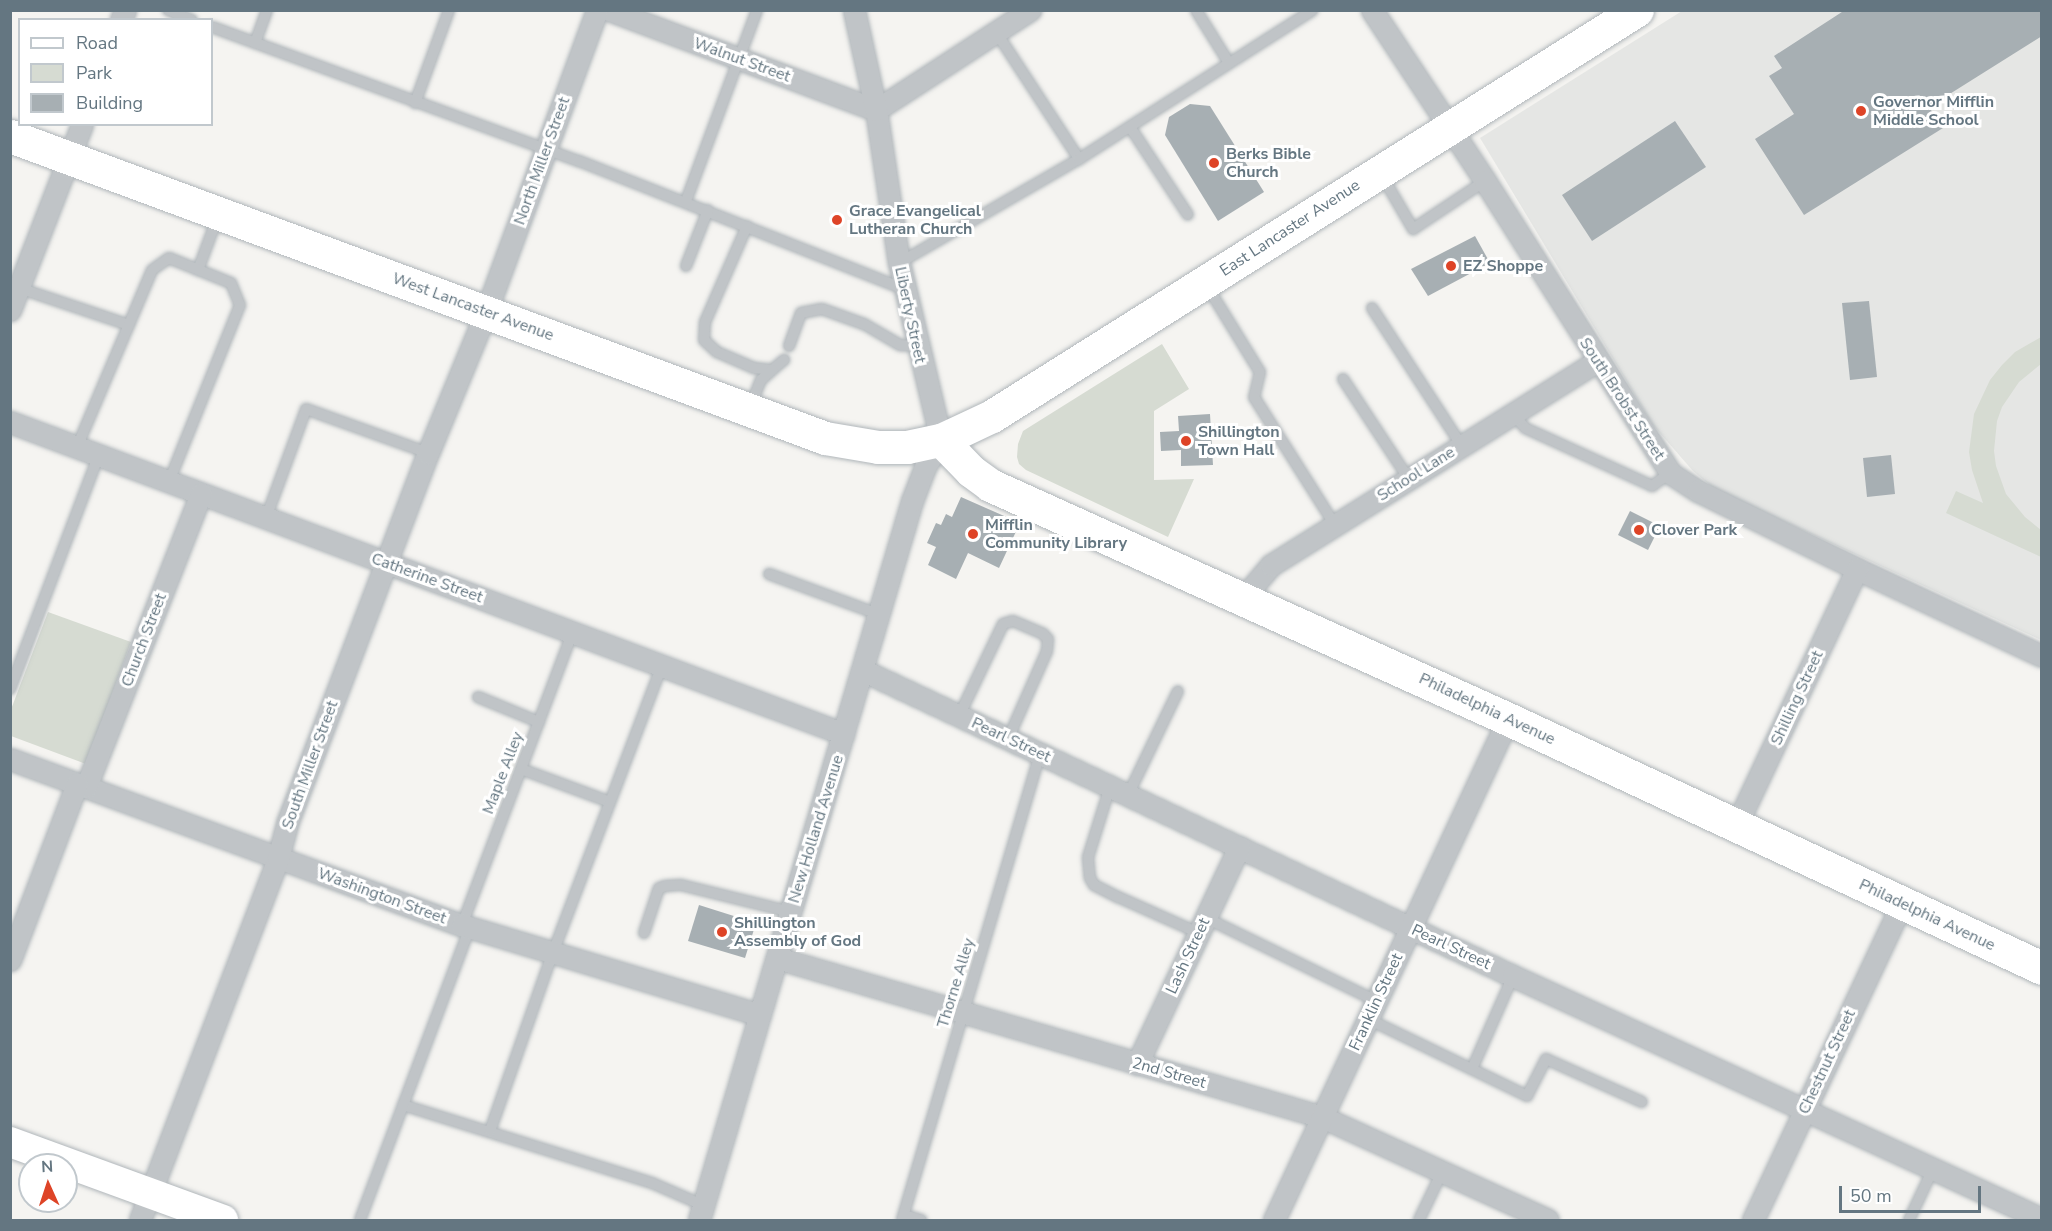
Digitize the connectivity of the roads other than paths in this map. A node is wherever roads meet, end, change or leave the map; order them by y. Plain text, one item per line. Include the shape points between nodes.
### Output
1 (168, 10) edge
2 (267, 10) edge
3 (449, 10) edge
4 (597, 10) edge
5 (609, 10) edge
6 (757, 10) edge
7 (855, 10) edge
8 (1030, 10) edge
9 (1196, 10) edge
10 (1313, 10) edge
11 (1372, 10) edge
12 (1636, 10) edge
13 (187, 18) edge
14 (213, 27) edge
15 (996, 32) junction
16 (255, 43) junction
17 (739, 59) junction
18 (1229, 63) junction
19 (415, 103) junction
20 (876, 110) junction
21 (81, 126) edge
22 (1130, 127) junction
23 (1449, 128) junction
24 (10, 136) edge
25 (547, 150) junction
26 (68, 158) junction
27 (1079, 159) junction
28 (1379, 171) junction
29 (1485, 181) junction
30 (686, 201) junction
31 (708, 210) junction
32 (219, 213) junction
33 (1188, 215) dead end
34 (747, 226) junction
35 (899, 263) junction
36 (686, 266) dead end
37 (198, 270) junction
38 (1205, 282) junction
39 (19, 288) junction
40 (904, 289) junction
41 (1372, 308) dead end
42 (10, 310) edge
43 (486, 312) junction
44 (129, 325) junction
45 (789, 346) dead end
46 (917, 346) junction
47 (784, 360) dead end
48 (1598, 361) junction
49 (772, 370) junction
50 (1343, 378) dead end
51 (750, 410) junction
52 (1513, 414) junction
53 (10, 422) edge
54 (941, 440) junction
55 (1462, 446) junction
56 (77, 447) junction
57 (428, 453) junction
58 (99, 456) junction
59 (1670, 473) junction
60 (1409, 479) junction
61 (169, 482) junction
62 (201, 494) junction
63 (266, 518) junction
64 (1335, 525) junction
65 (387, 563) junction
66 (1857, 569) junction
67 (769, 574) dead end
68 (1243, 598) junction
69 (878, 614) junction
70 (573, 632) junction
71 (2042, 656) edge
72 (662, 666) junction
73 (862, 670) junction
74 (10, 689) edge
75 (1178, 691) dead end
76 (478, 697) dead end
77 (959, 716) junction
78 (1508, 719) junction
79 (539, 722) junction
80 (844, 734) junction
81 (1008, 739) junction
82 (1040, 754) junction
83 (10, 759) edge
84 (521, 769) junction
85 (82, 785) junction
86 (1119, 791) junction
87 (610, 802) junction
88 (1736, 826) junction
89 (1239, 847) junction
90 (278, 858) junction
91 (1902, 903) junction
92 (791, 912) junction
93 (1202, 926) junction
94 (466, 927) junction
95 (1411, 928) junction
96 (644, 933) dead end
97 (12, 951) edge
98 (552, 955) junction
99 (777, 958) junction
100 (2042, 968) edge
101 (1513, 976) junction
102 (1372, 1010) junction
103 (962, 1012) junction
104 (760, 1015) junction
105 (1137, 1064) junction
106 (1472, 1069) junction
107 (1642, 1102) dead end
108 (403, 1105) junction
109 (1804, 1111) junction
110 (1322, 1117) junction
111 (490, 1131) junction
112 (10, 1142) edge
113 (1933, 1169) junction
114 (1442, 1172) junction
115 (144, 1207) edge
116 (702, 1214) edge
117 (903, 1218) edge
118 (2042, 1219) edge
119 (223, 1221) edge
120 (360, 1221) edge
121 (921, 1221) edge
122 (1274, 1221) edge
123 (1419, 1221) edge
124 (1548, 1221) edge
125 (1753, 1221) edge
126 (1909, 1221) edge

1 - 13 lane
2 - 16 lane
3 - 19 lane
4 - 25 street, North Miller Street
5 - 17 street, Walnut Street
6 - 17 lane
7 - 20 street, Liberty Street
8 - 15 street
9 - 18 lane
10 - 18 lane
11 - 23 street, South Brobst Street
12 - 23 main road, East Lancaster Avenue
14 - 16 lane
15 - 20 street
15 - 27 lane
16 - 19 lane
17 - 20 street, Walnut Street
17 - 30 lane
18 - 22 lane
19 - 25 lane
20 - 35 street, Liberty Street
21 - 26 street
22 - 27 lane
22 - 33 lane
23 - 28 main road, East Lancaster Avenue
23 - 29 street, South Brobst Street
24 - 26 main road, West Lancaster Avenue
25 - 30 lane
25 - 43 street, North Miller Street
26 - 32 main road, West Lancaster Avenue
26 - 39 street
27 - 35 lane
28 - 29 lane via 1413,229
28 - 38 main road, East Lancaster Avenue
29 - 48 street, South Brobst Street
30 - 31 lane
31 - 34 lane
31 - 36 lane
32 - 37 lane
32 - 43 main road, West Lancaster Avenue
34 - 40 lane
34 - 49 lane via 705,322 704,340 717,352 754,368
35 - 40 street, Liberty Street
37 - 44 lane via 169,258 152,270
37 - 61 lane via 231,283 240,305
38 - 54 main road, East Lancaster Avenue via 992,416
38 - 64 lane via 1260,372 1254,397
39 - 42 street
39 - 44 lane
40 - 46 street, Liberty Street
41 - 55 lane
43 - 51 main road, West Lancaster Avenue
43 - 57 street, South Miller Street
44 - 56 lane
45 - 46 lane via 801,313 822,309 864,324 900,345
46 - 54 street, Liberty Street
47 - 49 lane
48 - 52 street, School Lane
48 - 59 street, South Brobst Street
49 - 51 lane via 761,380
50 - 60 lane
51 - 54 main road, West Lancaster Avenue via 846,444 907,447
52 - 55 street, School Lane
52 - 59 lane via 1525,428 1652,486
53 - 56 street, Catherine Street
54 - 68 main road, Philadelphia Avenue via 990,485
54 - 69 street, New Holland Avenue via 912,501
55 - 60 street, School Lane
56 - 58 street, Catherine Street
57 - 63 lane via 306,409
57 - 65 street, South Miller Street
58 - 61 street, Catherine Street
58 - 74 lane
59 - 66 street, South Brobst Street via 1698,491
60 - 64 street, School Lane
61 - 62 street, Catherine Street
62 - 63 street, Catherine Street
62 - 85 street, Church Street
63 - 65 street, Catherine Street
64 - 68 street, School Lane via 1271,565
65 - 70 street, Catherine Street
65 - 90 street, South Miller Street via 288,821
66 - 71 street, South Brobst Street
66 - 88 street, Shilling Street
67 - 69 lane
68 - 78 main road, Philadelphia Avenue
69 - 73 street, New Holland Avenue
70 - 72 street, Catherine Street
70 - 79 lane, Maple Alley
72 - 80 street, Catherine Street
72 - 87 lane
73 - 77 street, Pearl Street
73 - 80 street, New Holland Avenue
75 - 86 lane
76 - 79 lane
77 - 81 street, Pearl Street
77 - 81 lane via 1003,624 1013,621 1043,634 1048,639 1047,651
78 - 88 main road, Philadelphia Avenue
78 - 95 street, Franklin Street
79 - 84 lane, Maple Alley
80 - 92 street, New Holland Avenue
81 - 82 street, Pearl Street
82 - 86 street, Pearl Street
82 - 103 lane, Thorne Alley
83 - 85 street, Washington Street
84 - 87 lane
84 - 94 lane, Maple Alley
85 - 90 street, Washington Street
85 - 97 street, Church Street
86 - 89 street, Pearl Street
86 - 93 lane via 1088,857 1087,868 1094,885
87 - 98 lane
88 - 91 main road, Philadelphia Avenue
89 - 93 street, Lash Street
89 - 95 street, Pearl Street
90 - 94 street, Washington Street
90 - 115 street, South Miller Street
91 - 100 main road, Philadelphia Avenue
91 - 109 street, Chestnut Street
92 - 96 lane via 681,885 665,886 658,888
92 - 99 street, New Holland Avenue
93 - 102 lane
93 - 105 street, Lash Street
94 - 98 street, Washington Street
94 - 108 lane, Maple Alley
95 - 101 street, Pearl Street
95 - 102 street, Franklin Street
98 - 104 street, Washington Street
98 - 111 lane
99 - 103 street, 2nd Street
99 - 104 street, New Holland Avenue
101 - 106 lane
101 - 109 street, Pearl Street
102 - 106 lane
102 - 110 street, Franklin Street
103 - 105 street, 2nd Street
103 - 117 lane, Thorne Alley
104 - 116 street, New Holland Avenue
105 - 110 street, 2nd Street
106 - 107 lane via 1527,1096 1546,1059
108 - 111 lane
108 - 120 lane, Maple Alley
109 - 113 street, Pearl Street
109 - 125 street, Chestnut Street
110 - 114 street, 2nd Street
110 - 122 street, Franklin Street
111 - 116 lane via 503,1139 652,1184
112 - 115 street
113 - 118 street, Pearl Street
113 - 126 lane
114 - 123 lane
114 - 124 street, 2nd Street
115 - 119 street
117 - 121 lane

